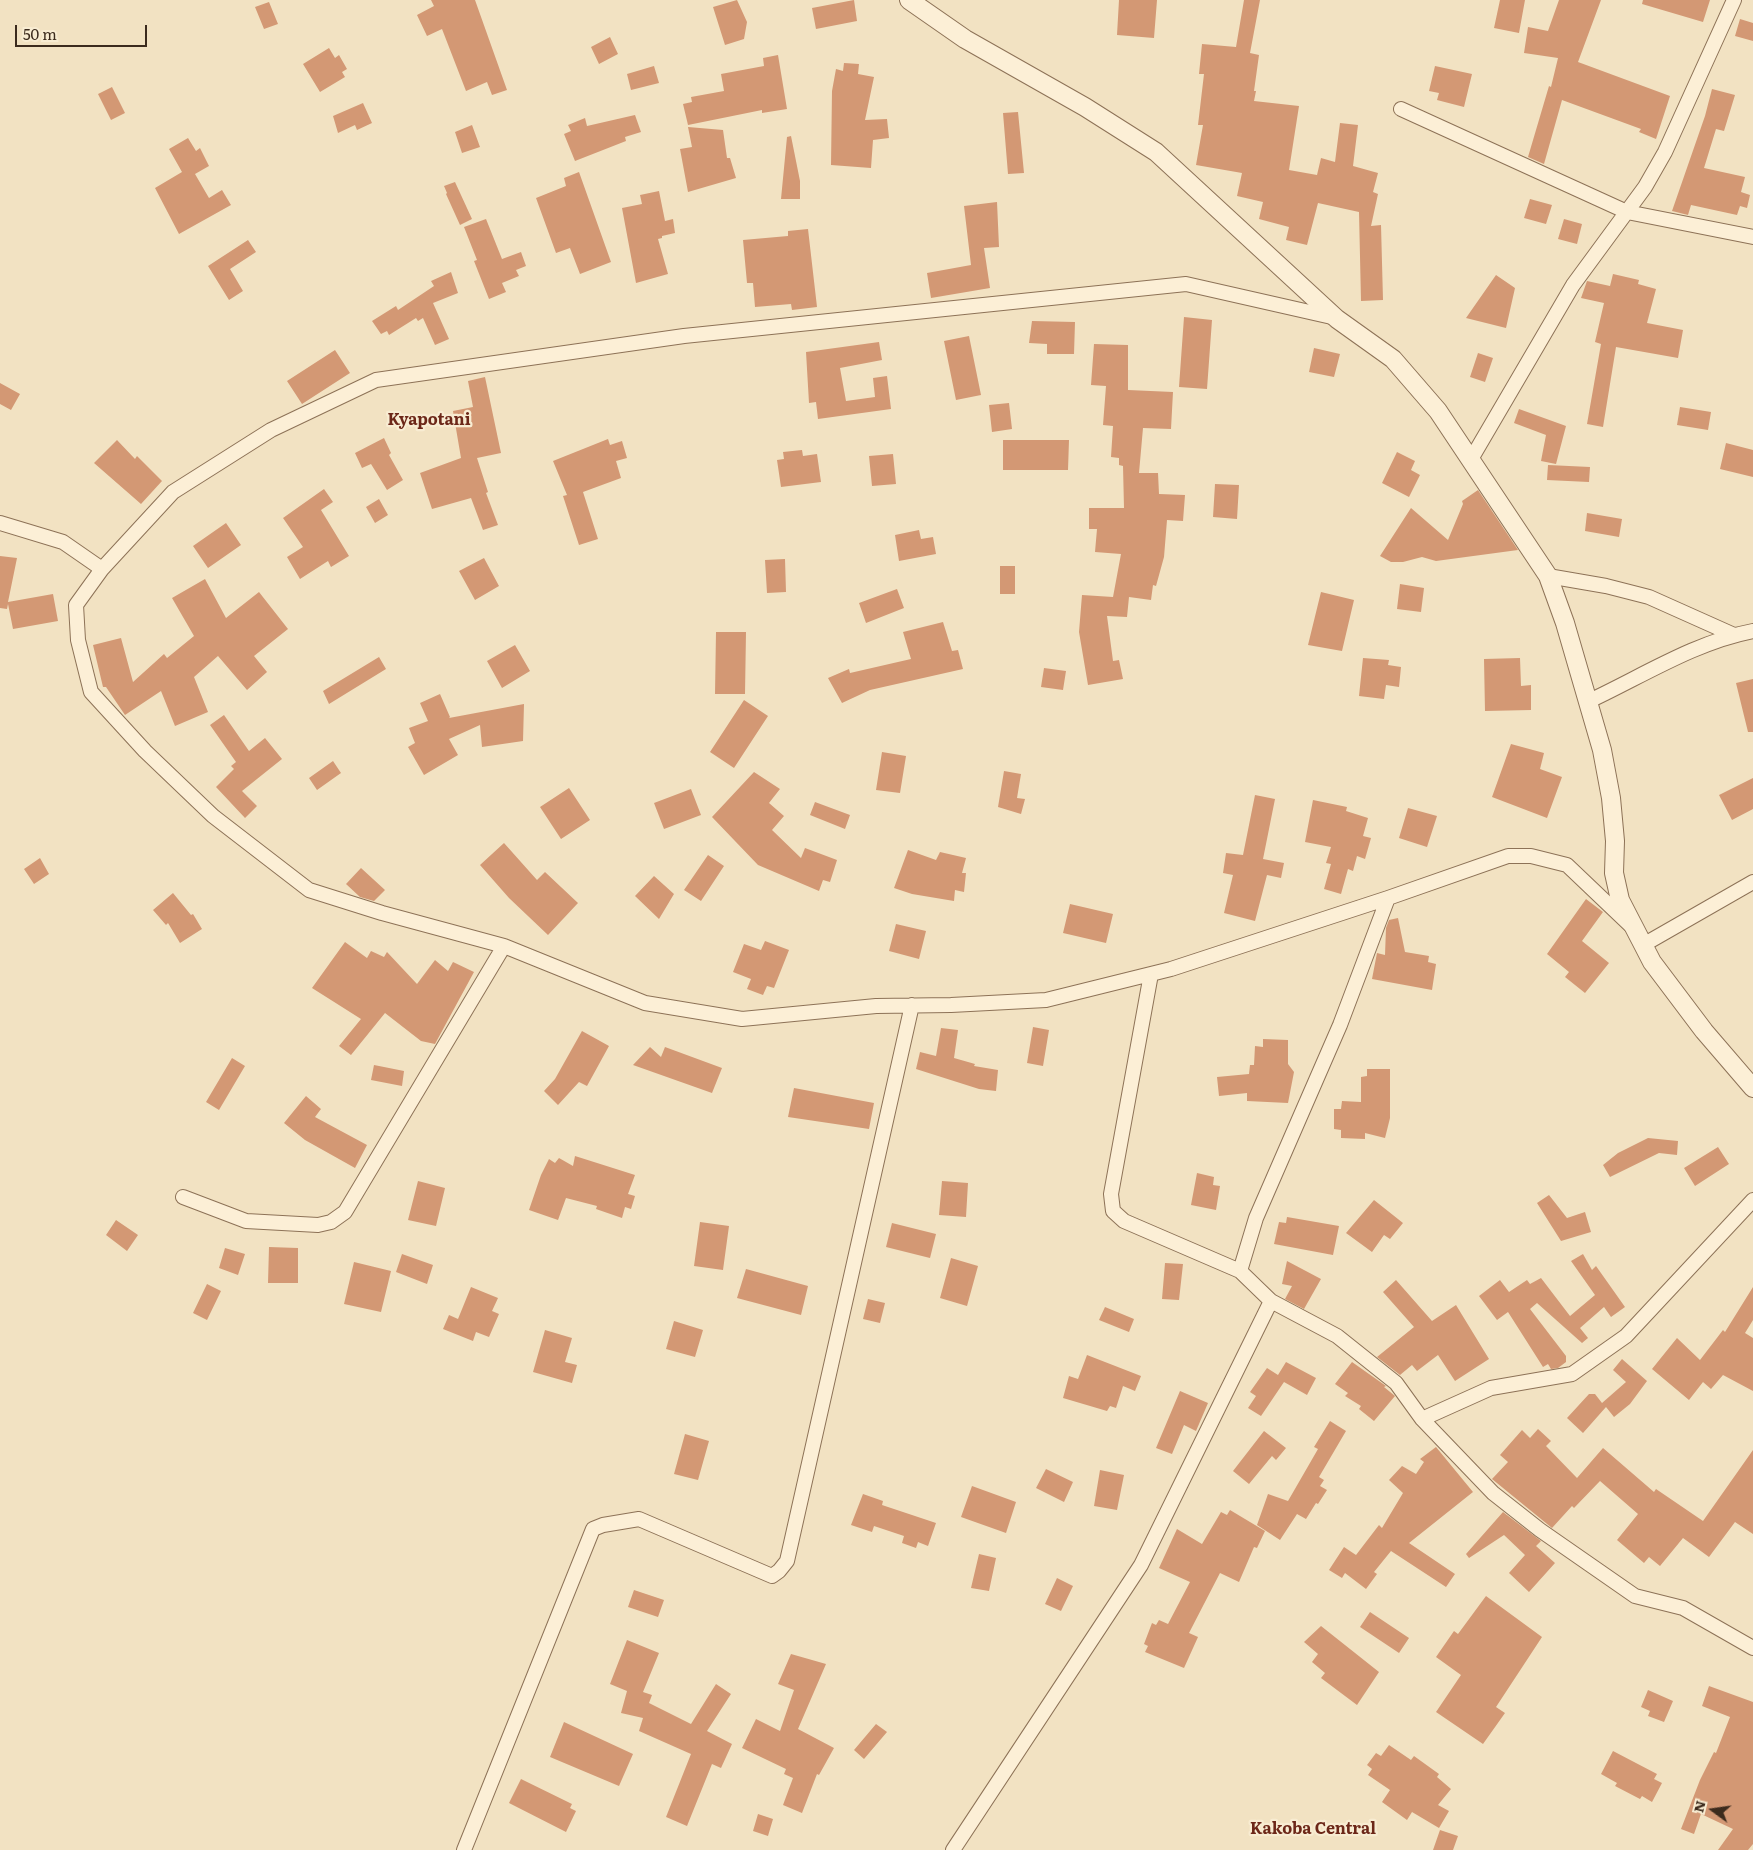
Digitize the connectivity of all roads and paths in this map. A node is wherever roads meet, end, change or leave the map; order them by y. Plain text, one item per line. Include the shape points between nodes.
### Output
1 (909, 0) edge
2 (1734, 0) edge
3 (1401, 109) dead end
4 (1626, 212) junction
5 (1753, 237) edge
6 (1337, 319) junction
7 (1470, 460) junction
8 (0, 523) edge
9 (102, 569) junction
10 (1548, 576) junction
11 (1753, 631) edge
12 (1734, 635) junction
13 (1587, 702) junction
14 (1753, 882) edge
15 (1388, 898) junction
16 (1640, 938) junction
17 (504, 946) junction
18 (1151, 974) junction
19 (912, 1005) junction
20 (1753, 1088) edge
21 (183, 1198) dead end
22 (1753, 1200) edge
23 (1240, 1271) junction
24 (1271, 1302) junction
25 (1422, 1419) junction
26 (1753, 1648) edge
27 (464, 1850) edge
28 (953, 1850) edge

1 - 6 street via 965,39 1085,106 1156,152
2 - 4 street via 1665,152
3 - 4 street
4 - 5 street
4 - 7 street via 1573,286
6 - 7 street via 1393,359 1438,411
6 - 9 street via 1186,284 684,336 376,380 270,430 173,492
7 - 10 street
8 - 9 street via 63,542
9 - 17 street via 76,605 78,640 91,692 145,751 213,816 310,890
10 - 12 street via 1649,597
10 - 13 street via 1565,622
11 - 12 street
12 - 13 street
13 - 16 street via 1602,750 1611,798 1616,888
14 - 16 street
15 - 16 street via 1508,856 1531,856 1567,865
15 - 18 street
15 - 23 street via 1340,1026 1256,1218
16 - 20 street via 1652,962 1704,1031
17 - 19 street via 645,1003 742,1019
17 - 21 street via 345,1212 331,1222 318,1225 246,1221
18 - 19 street via 1046,1000
18 - 23 street via 1111,1194 1113,1211 1124,1221
19 - 27 street via 787,1561 772,1576 640,1519 593,1529
22 - 25 street via 1626,1336 1572,1374 1491,1388
23 - 24 street
24 - 25 street via 1337,1336 1396,1383
24 - 28 street via 1141,1565
25 - 26 street via 1493,1493 1606,1576 1635,1596 1683,1608

